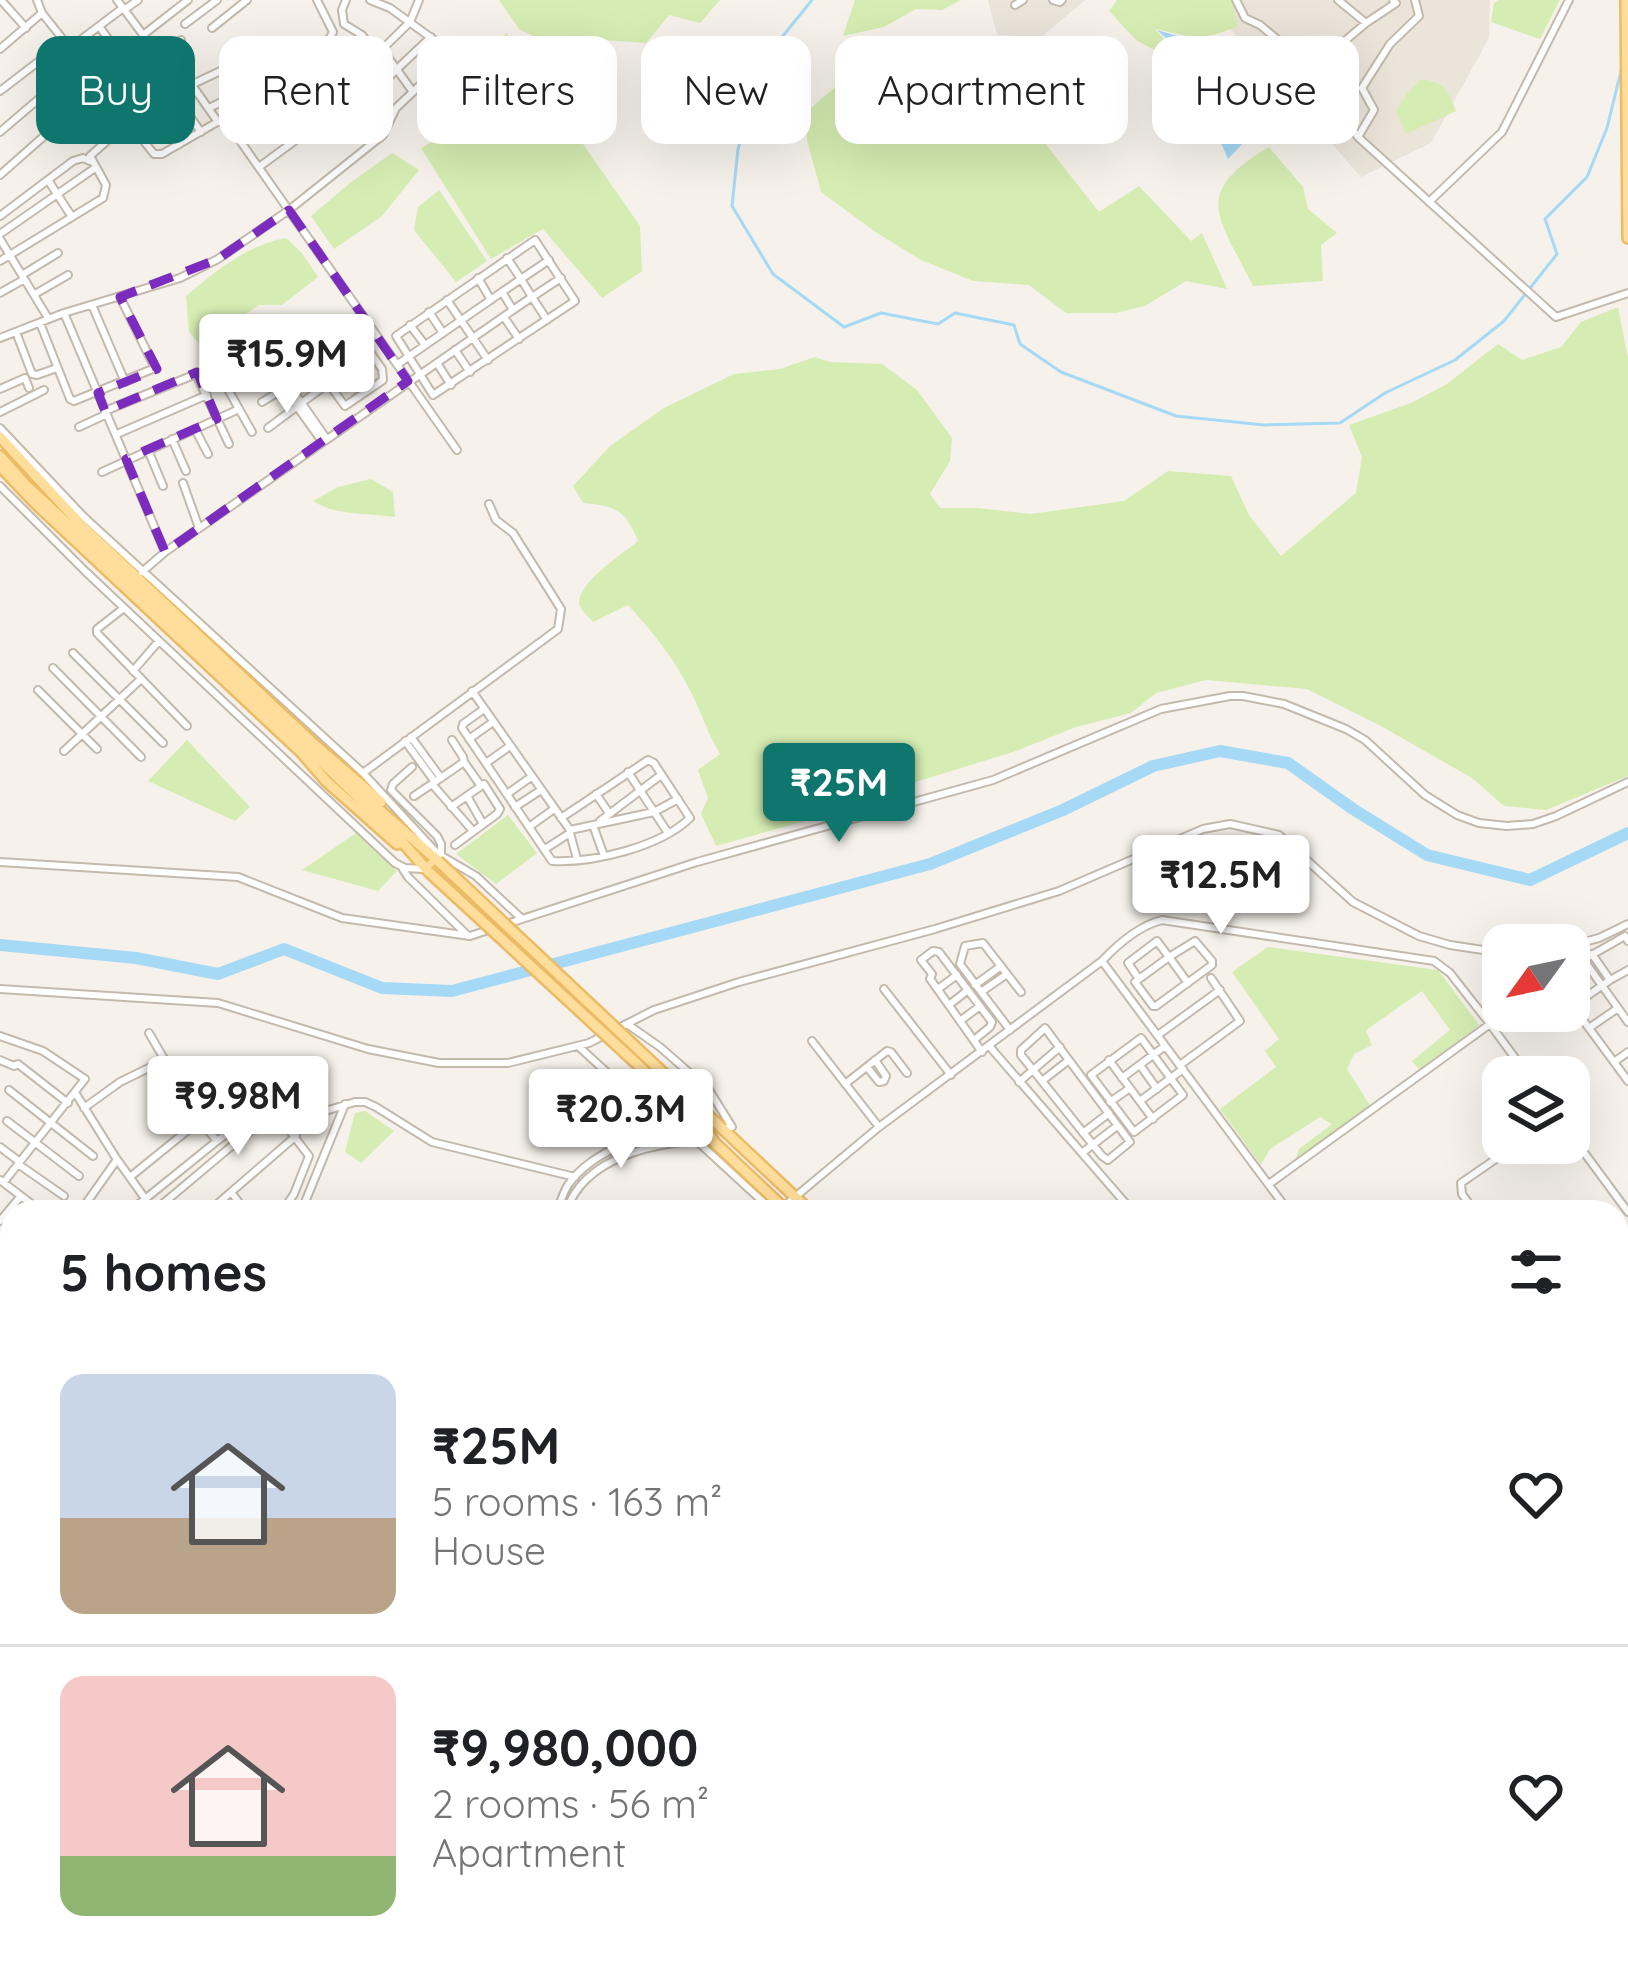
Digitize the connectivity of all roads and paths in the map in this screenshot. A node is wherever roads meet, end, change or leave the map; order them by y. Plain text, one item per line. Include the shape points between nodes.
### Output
1 (1, 0) edge
2 (37, 0) edge
3 (138, 0) edge
4 (188, 0) edge
5 (217, 0) edge
6 (247, 0) edge
7 (317, 0) edge
8 (346, 0) edge
9 (370, 0) edge
10 (419, 0) edge
11 (1053, 0) edge
12 (1063, 0) edge
13 (1236, 0) edge
14 (1338, 0) edge
15 (1394, 0) edge
16 (1414, 0) edge
17 (1569, 0) edge
18 (1626, 0) edge
19 (121, 6) edge
20 (42, 13) junction
21 (1626, 20) edge
22 (410, 22) junction
23 (1366, 23) junction
24 (185, 24) dead end
25 (99, 26) junction
26 (26, 28) junction
27 (212, 28) dead end
28 (143, 35) joint
29 (60, 36) edge
30 (82, 36) edge
31 (106, 36) edge
32 (364, 36) edge
33 (428, 36) edge
34 (1273, 36) edge
35 (1351, 36) edge
36 (393, 39) edge
37 (1, 46) edge
38 (417, 51) edge
39 (1626, 65) edge
40 (36, 66) edge
41 (393, 66) edge
42 (397, 70) junction
43 (393, 74) edge
44 (195, 88) edge
45 (417, 88) edge
46 (0, 91) edge
47 (413, 92) junction
48 (36, 101) edge
49 (209, 109) junction
50 (393, 115) edge
51 (218, 122) junction
52 (195, 124) edge
53 (0, 132) edge
54 (201, 132) junction
55 (1359, 135) edge
56 (1359, 138) edge
57 (36, 143) edge
58 (103, 144) edge
59 (146, 144) edge
60 (372, 144) edge
61 (178, 145) joint
62 (289, 145) edge
63 (93, 164) junction
64 (259, 167) junction
65 (0, 175) edge
66 (48, 180) junction
67 (57, 194) junction
68 (1429, 202) junction
69 (289, 210) junction
70 (0, 216) edge
71 (72, 217) junction
72 (0, 237) edge
73 (1628, 238) edge
74 (58, 253) dead end
75 (9, 255) junction
76 (507, 258) junction
77 (549, 260) junction
78 (0, 261) edge
79 (68, 275) dead end
80 (23, 277) junction
81 (478, 278) junction
82 (561, 278) junction
83 (520, 279) junction
84 (502, 292) junction
85 (0, 293) edge
86 (1628, 293) edge
87 (34, 295) junction
88 (120, 297) junction
89 (532, 297) junction
90 (491, 299) junction
91 (447, 300) junction
92 (92, 305) junction
93 (513, 310) junction
94 (430, 312) junction
95 (64, 313) junction
96 (504, 316) junction
97 (461, 320) junction
98 (548, 320) junction
99 (44, 321) junction
100 (410, 325) junction
101 (16, 332) junction
102 (443, 333) junction
103 (358, 334) dead end
104 (473, 337) junction
105 (0, 338) edge
106 (248, 339) dead end
107 (519, 339) junction
108 (425, 346) junction
109 (454, 350) junction
110 (258, 351) junction
111 (370, 352) junction
112 (327, 356) dead end
113 (408, 357) junction
114 (488, 360) junction
115 (269, 362) junction
116 (436, 362) junction
117 (397, 365) junction
118 (57, 368) junction
119 (247, 371) dead end
120 (470, 372) junction
121 (227, 373) dead end
122 (419, 374) junction
123 (339, 375) junction
124 (408, 381) junction
125 (125, 382) junction
126 (328, 383) junction
127 (225, 384) dead end
128 (452, 385) junction
129 (29, 388) dead end
130 (285, 388) junction
131 (0, 389) edge
132 (44, 390) dead end
133 (319, 390) junction
134 (98, 393) junction
135 (207, 395) junction
136 (262, 402) dead end
137 (301, 405) junction
138 (238, 409) junction
139 (0, 411) edge
140 (106, 413) junction
141 (217, 419) junction
142 (79, 427) dead end
143 (268, 428) dead end
144 (195, 429) junction
145 (252, 433) dead end
146 (115, 435) junction
147 (0, 437) edge
148 (172, 439) junction
149 (324, 440) junction
150 (229, 444) dead end
151 (148, 449) junction
152 (458, 450) dead end
153 (208, 454) dead end
154 (0, 456) edge
155 (126, 459) junction
156 (0, 466) edge
157 (187, 471) dead end
158 (102, 472) dead end
159 (183, 483) dead end
160 (0, 486) edge
161 (163, 486) dead end
162 (489, 505) dead end
163 (55, 511) junction
164 (199, 528) junction
165 (165, 552) junction
166 (142, 572) junction
167 (124, 608) junction
168 (159, 641) junction
169 (73, 653) dead end
170 (52, 668) dead end
171 (133, 670) junction
172 (140, 679) junction
173 (38, 690) dead end
174 (472, 692) junction
175 (119, 698) junction
176 (484, 710) junction
177 (101, 716) junction
178 (493, 722) junction
179 (187, 726) dead end
180 (83, 734) junction
181 (408, 739) junction
182 (469, 739) junction
183 (299, 740) junction
184 (452, 740) dead end
185 (163, 742) dead end
186 (510, 746) junction
187 (98, 749) dead end
188 (64, 751) dead end
189 (141, 757) dead end
190 (464, 762) junction
191 (485, 763) junction
192 (412, 767) dead end
193 (628, 772) junction
194 (363, 773) junction
195 (662, 774) junction
196 (532, 777) junction
197 (436, 781) junction
198 (1628, 782) edge
199 (481, 786) junction
200 (640, 789) junction
201 (541, 790) junction
202 (507, 794) junction
203 (596, 794) junction
204 (414, 796) dead end
205 (466, 796) junction
206 (678, 799) junction
207 (451, 806) junction
208 (515, 807) junction
209 (554, 809) junction
210 (654, 812) junction
211 (609, 813) junction
212 (561, 818) junction
213 (483, 824) junction
214 (595, 824) junction
215 (529, 826) junction
216 (473, 831) junction
217 (570, 831) junction
218 (668, 833) junction
219 (455, 844) dead end
220 (544, 849) junction
221 (604, 856) junction
222 (438, 857) junction
223 (577, 860) junction
224 (0, 862) edge
225 (401, 866) junction
226 (427, 870) junction
227 (522, 919) junction
228 (1628, 924) edge
229 (468, 936) junction
230 (1627, 937) edge
231 (1590, 940) edge
232 (1482, 950) edge
233 (1592, 954) joint
234 (1169, 957) junction
235 (1102, 961) junction
236 (1590, 966) edge
237 (1004, 970) junction
238 (1628, 970) edge
239 (957, 975) junction
240 (1211, 978) dead end
241 (1137, 981) junction
242 (1188, 983) junction
243 (1606, 983) junction
244 (0, 989) edge
245 (884, 989) dead end
246 (938, 989) junction
247 (975, 989) junction
248 (1124, 990) junction
249 (1220, 991) junction
250 (1021, 992) dead end
251 (1590, 992) edge
252 (949, 1005) junction
253 (980, 1006) junction
254 (1618, 1008) junction
255 (1482, 1014) edge
256 (960, 1021) junction
257 (1628, 1022) edge
258 (628, 1024) junction
259 (1590, 1027) edge
260 (1590, 1029) edge
261 (1482, 1030) edge
262 (1010, 1031) junction
263 (149, 1033) dead end
264 (1158, 1035) junction
265 (0, 1036) edge
266 (974, 1040) junction
267 (812, 1041) dead end
268 (578, 1046) junction
269 (1166, 1046) junction
270 (1060, 1047) junction
271 (986, 1049) junction
272 (1628, 1052) edge
273 (1154, 1055) junction
274 (0, 1060) edge
275 (164, 1060) junction
276 (875, 1060) junction
277 (1069, 1060) junction
278 (1109, 1060) junction
279 (272, 1062) dead end
280 (1614, 1063) junction
281 (1140, 1065) junction
282 (867, 1067) junction
283 (1181, 1067) junction
284 (1033, 1070) junction
285 (907, 1073) dead end
286 (951, 1075) junction
287 (1122, 1078) junction
288 (1171, 1078) junction
289 (1628, 1081) edge
290 (848, 1082) junction
291 (1019, 1082) junction
292 (1042, 1082) junction
293 (1130, 1088) junction
294 (1157, 1088) junction
295 (9, 1090) dead end
296 (860, 1091) dead end
297 (75, 1094) junction
298 (280, 1100) junction
299 (1140, 1101) junction
300 (68, 1102) junction
301 (1111, 1102) junction
302 (345, 1104) junction
303 (84, 1108) junction
304 (274, 1109) junction
305 (1108, 1113) junction
306 (199, 1119) junction
307 (1153, 1119) junction
308 (705, 1120) junction
309 (7, 1121) dead end
310 (52, 1122) junction
311 (1118, 1125) junction
312 (879, 1127) junction
313 (728, 1128) junction
314 (1083, 1133) junction
315 (296, 1136) junction
316 (675, 1136) junction
317 (217, 1141) junction
318 (694, 1141) junction
319 (712, 1141) junction
320 (36, 1142) junction
321 (1093, 1145) junction
322 (0, 1147) edge
323 (1082, 1153) junction
324 (93, 1156) dead end
325 (117, 1160) junction
326 (1590, 1161) edge
327 (727, 1162) junction
328 (19, 1163) junction
329 (1489, 1164) edge
330 (79, 1176) dead end
331 (130, 1177) junction
332 (574, 1177) junction
333 (2, 1181) edge
334 (1269, 1184) junction
335 (231, 1192) junction
336 (21, 1196) junction
337 (64, 1196) dead end
338 (795, 1196) junction
339 (145, 1198) junction
340 (18, 1200) edge
341 (26, 1200) edge
342 (89, 1200) edge
343 (143, 1200) edge
344 (166, 1200) edge
345 (222, 1200) edge
346 (237, 1200) edge
347 (290, 1200) edge
348 (308, 1200) edge
349 (561, 1200) edge
350 (571, 1200) edge
351 (770, 1200) edge
352 (792, 1200) edge
353 (799, 1200) edge
354 (1123, 1200) edge
355 (1280, 1200) edge
356 (1466, 1200) edge
357 (1619, 1200) edge

1 - 26 street
2 - 20 street
3 - 19 street
4 - 28 street
5 - 24 street
6 - 27 street
7 - 49 street via 333,32 324,49
8 - 32 street via 344,24
9 - 22 street
10 - 22 street
11 - 12 street
13 - 34 street via 1245,18
14 - 23 street
15 - 23 street
16 - 55 street via 1419,16 1362,88 1374,110
17 - 68 street via 1502,132
18 - 21 main road
19 - 25 street
19 - 28 street
20 - 26 street
20 - 29 street
21 - 39 main road
22 - 33 street
22 - 36 street
23 - 35 street
25 - 30 street
25 - 31 street
26 - 37 street
38 - 42 street
39 - 73 main road
40 - 46 street
41 - 42 street
42 - 43 street
42 - 47 street
44 - 49 street
45 - 47 street
47 - 50 street
48 - 53 street
49 - 51 street
51 - 54 street
51 - 64 street via 229,125
52 - 54 street
54 - 61 street
56 - 68 street
57 - 65 street
58 - 63 street via 90,156
59 - 61 street via 154,154
60 - 69 street
62 - 64 street
63 - 66 street via 74,161
63 - 67 street
63 - 71 street via 106,193
64 - 69 street
66 - 67 street
66 - 70 street
67 - 71 street
67 - 72 street
68 - 86 street via 1556,317
69 - 88 street via 218,259
69 - 117 street
71 - 75 street
72 - 75 street
74 - 80 street
75 - 78 street
75 - 80 street
76 - 77 street via 533,239
76 - 81 street
76 - 83 street
77 - 82 street
77 - 83 street
79 - 87 street
80 - 85 street
80 - 87 street
81 - 90 street
81 - 91 street
82 - 89 street
82 - 98 street via 575,301
83 - 84 street
83 - 89 street
84 - 90 street
84 - 93 street
87 - 99 street
88 - 92 street
88 - 125 street via 155,365
89 - 93 street
89 - 98 street
90 - 97 street
91 - 94 street
91 - 97 street
92 - 95 street
92 - 125 street
93 - 96 street
94 - 100 street
94 - 102 street
95 - 99 street
95 - 134 street
96 - 104 street
96 - 107 street
97 - 102 street
97 - 104 street
98 - 107 street
99 - 101 street
99 - 118 street
100 - 108 street
100 - 113 street via 395,337
101 - 105 street
101 - 118 street via 32,374
102 - 108 street
103 - 111 street
104 - 109 street
104 - 114 street
106 - 110 street
107 - 114 street
108 - 113 street
109 - 116 street
109 - 120 street
110 - 115 street
110 - 121 street
111 - 123 street
111 - 126 street via 382,380 345,406
112 - 123 street
113 - 117 street
113 - 122 street
114 - 120 street
115 - 119 street
115 - 130 street
115 - 133 street via 292,352
115 - 137 street
116 - 122 street
116 - 128 street
117 - 124 street
118 - 134 street via 71,401
120 - 128 street
122 - 124 street
122 - 128 street via 434,395
123 - 126 street
124 - 149 street
124 - 152 street
125 - 134 street
126 - 133 street
127 - 138 street
129 - 131 street via 25,378
130 - 136 street
130 - 137 street
132 - 139 street
133 - 137 street
134 - 140 street
135 - 140 street via 194,374
135 - 141 street
135 - 146 street
137 - 143 street
137 - 149 street
138 - 141 street
138 - 145 street
140 - 142 street
140 - 146 street
141 - 144 street
141 - 150 street
144 - 148 street
144 - 153 street
146 - 155 street
147 - 163 main road
147 - 166 street
147 - 222 main road via 80,524
148 - 151 street
148 - 157 street
149 - 164 street
151 - 155 street
151 - 161 street
154 - 163 main road
155 - 158 street
155 - 165 street
156 - 226 main road
159 - 164 street
160 - 167 street
162 - 174 street via 562,616 558,628
163 - 183 main road
164 - 165 street
165 - 166 street
166 - 194 street
167 - 168 street
167 - 171 street via 97,631
168 - 171 street
168 - 225 street
169 - 175 street
170 - 177 street
171 - 172 street
172 - 175 street
172 - 179 street
173 - 180 street
174 - 176 street
174 - 181 street
175 - 177 street
175 - 185 street
176 - 178 street
176 - 182 street via 461,725
177 - 180 street
177 - 189 street
178 - 182 street
178 - 186 street
180 - 187 street
180 - 188 street
181 - 194 street
181 - 197 street
182 - 191 street
183 - 222 main road
183 - 226 main road
184 - 190 street
186 - 191 street
186 - 196 street
190 - 197 street
190 - 199 street
191 - 202 street
192 - 222 street via 391,790 440,840
193 - 195 street via 648,760
193 - 200 street
193 - 203 street
194 - 222 street
195 - 200 street
195 - 206 street
196 - 201 street
196 - 202 street
197 - 204 street
197 - 207 street
198 - 227 street via 1532,824 1479,823 1425,796 1346,729 1284,704 1218,697 1161,709 993,780
199 - 205 street
199 - 213 street via 500,809
200 - 210 street
200 - 211 street
201 - 208 street
201 - 209 street
202 - 208 street
203 - 211 street
203 - 212 street
205 - 207 street
205 - 213 street
206 - 210 street
206 - 218 street via 690,818
207 - 216 street
208 - 215 street
209 - 212 street
209 - 215 street
210 - 214 street
210 - 218 street
211 - 214 street
212 - 217 street
213 - 216 street
214 - 217 street
214 - 221 street
215 - 220 street
216 - 219 street
217 - 220 street
217 - 223 street
218 - 221 street
220 - 223 street via 554,862
221 - 223 street
222 - 226 main road
222 - 227 street via 476,876
222 - 308 main road, bridge
224 - 229 street via 238,877 342,917
225 - 226 street
225 - 229 street
226 - 308 main road, bridge
227 - 229 street
228 - 231 street
230 - 233 street
232 - 258 street via 1419,936 1353,902 1279,835 1222,825 1058,891 739,982
233 - 243 street
234 - 241 street
234 - 241 street via 1155,941 1128,962
234 - 242 street
234 - 242 street via 1200,943 1213,963
235 - 248 street
235 - 255 street via 1162,920 1434,962
235 - 262 street
236 - 243 street
237 - 247 street
237 - 247 street via 983,943 967,944 960,964
237 - 250 street
238 - 243 street
239 - 246 street
239 - 246 street via 938,951 922,958
239 - 247 street
240 - 249 street
241 - 242 street via 1154,1007
241 - 248 street
243 - 251 street
243 - 254 street
244 - 268 street via 223,1004 432,1062 500,1063
245 - 286 street
246 - 252 street
247 - 252 street
247 - 253 street
247 - 262 street
248 - 264 street
249 - 264 street
249 - 283 street via 1239,1022
252 - 256 street
253 - 256 street
253 - 266 street via 992,1025
254 - 257 street
254 - 259 street
256 - 266 street
258 - 268 street
258 - 313 street via 709,1090
260 - 280 street
261 - 334 street
262 - 271 street
263 - 275 street
264 - 269 street
265 - 297 street via 83,1075
266 - 271 street
267 - 290 street
268 - 316 street
269 - 273 street
269 - 283 street
270 - 277 street
270 - 284 street
270 - 284 street via 1042,1029 1020,1052
271 - 286 street
271 - 291 street
272 - 280 street
273 - 278 street via 1140,1038
273 - 281 street
273 - 288 street
274 - 300 street via 18,1064
275 - 303 street
275 - 306 street
276 - 282 street
276 - 282 street via 884,1081
276 - 285 street via 890,1051
277 - 292 street
277 - 305 street
278 - 287 street
278 - 301 street via 1091,1076
279 - 306 street
280 - 289 street
281 - 287 street
281 - 294 street
282 - 290 street
283 - 288 street
283 - 334 street
284 - 291 street
284 - 292 street
286 - 312 street
287 - 293 street
288 - 294 street
288 - 307 street via 1184,1095
290 - 296 street
290 - 312 street
291 - 323 street
292 - 314 street
293 - 299 street
293 - 301 street
294 - 299 street
295 - 310 street
297 - 300 street
297 - 303 street
298 - 302 street via 322,1112
298 - 304 street
298 - 317 street
299 - 307 street
300 - 310 street
301 - 307 street via 1132,1132
302 - 332 street via 376,1106 432,1142
302 - 348 street
303 - 325 street
304 - 315 street
304 - 344 street
305 - 311 street
305 - 314 street
306 - 317 street
306 - 331 street
308 - 313 main road
308 - 319 main road
309 - 320 street
310 - 320 street
310 - 324 street
311 - 321 street
311 - 321 street via 1128,1145 1108,1160
312 - 338 street
313 - 338 main road
314 - 321 street
315 - 335 street
315 - 347 street via 309,1159
316 - 318 street
316 - 332 street via 644,1136
317 - 339 street
318 - 319 street
318 - 327 street
318 - 350 street via 596,1170
319 - 327 main road
320 - 328 street
320 - 330 street
321 - 323 street
322 - 328 street
323 - 354 street
325 - 331 street
325 - 342 street
326 - 357 street
327 - 351 main road
328 - 333 street
328 - 337 street
329 - 356 street via 1461,1183
331 - 339 street
332 - 349 street
333 - 336 street
334 - 355 street
335 - 345 street
335 - 346 street
336 - 340 street
336 - 341 street
338 - 352 street
338 - 353 main road
339 - 343 street

